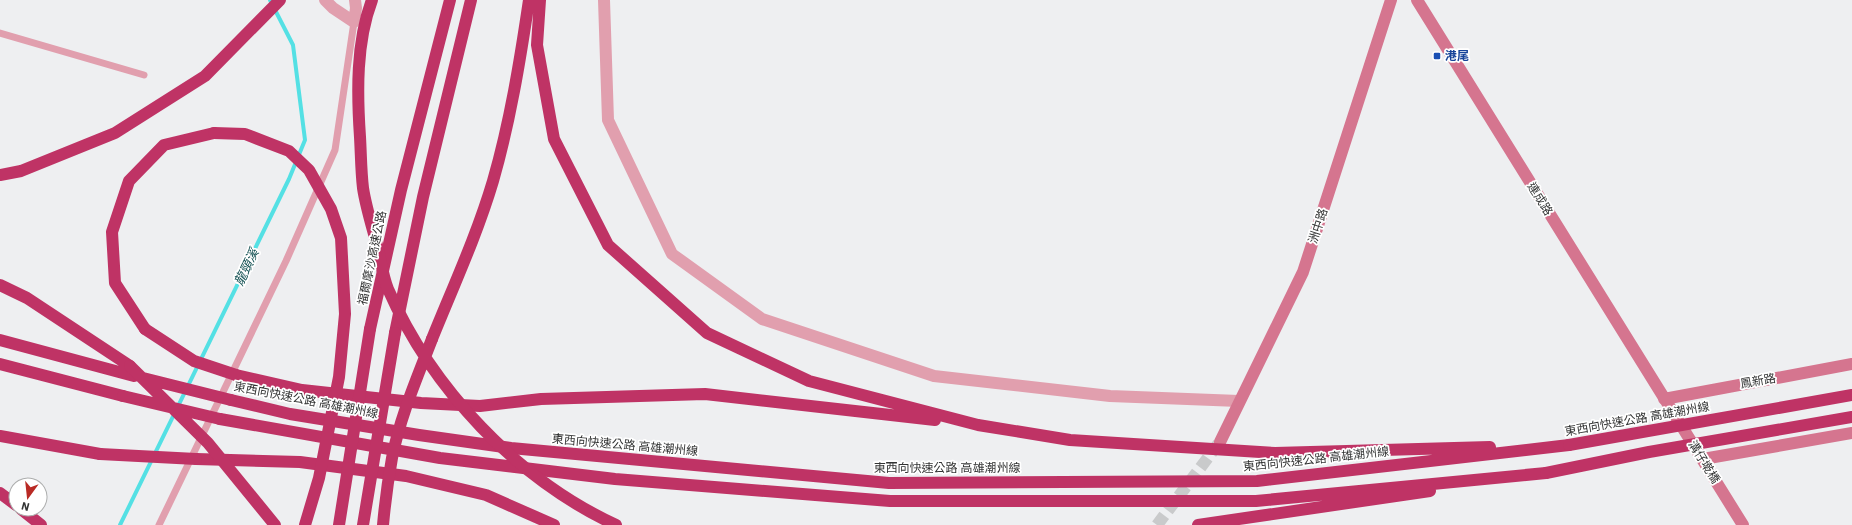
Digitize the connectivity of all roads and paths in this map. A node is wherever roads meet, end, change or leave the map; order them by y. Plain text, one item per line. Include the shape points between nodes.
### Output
1 (280, 0) edge
2 (325, 0) edge
3 (355, 0) edge
4 (372, 0) edge
5 (450, 0) edge
6 (472, 0) edge
7 (529, 0) edge
8 (540, 0) edge
9 (604, 0) edge
10 (1391, 0) edge
11 (1417, 0) edge
12 (354, 22) junction
13 (0, 33) edge
14 (144, 75) dead end
15 (0, 175) edge
16 (0, 285) edge
17 (0, 340) edge
18 (0, 364) edge
19 (1852, 364) edge
20 (1852, 395) edge
21 (1664, 399) junction
22 (1239, 401) junction
23 (1852, 417) edge
24 (978, 425) junction
25 (1852, 433) edge
26 (0, 436) edge
27 (1220, 442) tunnel mouth
28 (1569, 445) junction
29 (1704, 460) junction
30 (1546, 473) junction
31 (31, 517) edge
32 (41, 525) edge
33 (159, 525) edge
34 (275, 525) edge
35 (305, 525) edge
36 (339, 525) edge
37 (363, 525) edge
38 (383, 525) edge
39 (554, 525) edge
40 (616, 525) edge
41 (1198, 525) edge
42 (1743, 525) edge

1 - 15 highway via 205,76 115,134 21,170
2 - 12 street
3 - 12 street
4 - 40 highway, bridge via 360,58 358,112 363,188 387,287 404,321 432,366 450,391 491,436 555,489
5 - 36 highway, 福爾摩沙高速公路, bridge via 401,190 370,329
6 - 37 highway, bridge via 423,197 395,333
7 - 38 highway, bridge via 508,125 473,238 407,405 392,457
8 - 24 highway via 537,46 554,139 608,245 707,333 809,381
9 - 22 street via 608,120 672,254 762,319 934,376 1110,396
10 - 22 main road, 洲中路 via 1303,272
11 - 21 main road, 連成路
12 - 33 lane via 335,150 286,261
13 - 14 lane
16 - 34 highway, bridge via 27,298 130,366 208,443
17 - 28 highway, 東西向快速公路 高雄潮州線, bridge via 290,414 419,435 511,448 889,483 1257,481
18 - 30 highway, bridge via 220,418 440,458 615,479 890,501 1256,500
19 - 21 main road, 鳳新路
20 - 28 highway, 東西向快速公路 高雄潮州線, bridge
21 - 29 main road, 溝仔墘橋
22 - 27 main road, 洲中路
23 - 30 highway, bridge via 1649,452
24 - 28 highway via 1070,440 1275,453
24 - 35 highway, bridge via 705,394 541,400 480,406 421,403 302,390 236,375 194,361 145,329 115,283 112,232 129,181 164,145 214,133 245,134 288,151 309,170 331,209 341,238 345,314 339,377 319,478
25 - 29 main road
26 - 39 highway, bridge via 100,454 300,462 406,476 486,495
29 - 42 main road, 溝仔墘橋
30 - 41 highway
31 - 32 highway

